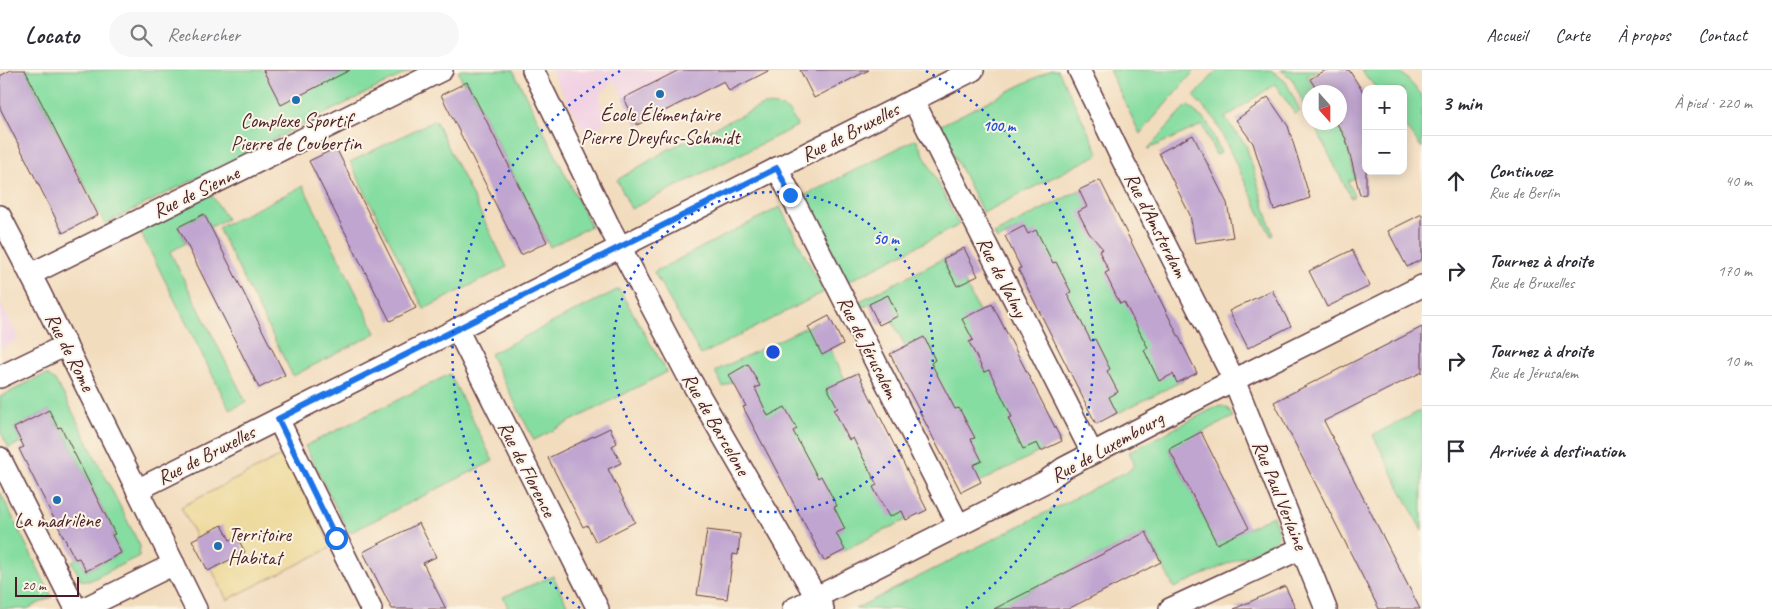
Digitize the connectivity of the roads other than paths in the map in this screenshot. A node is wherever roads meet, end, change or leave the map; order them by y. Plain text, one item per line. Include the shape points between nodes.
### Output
1 (442, 70) edge
2 (533, 70) edge
3 (973, 70) edge
4 (1079, 70) edge
5 (913, 100) junction
6 (777, 168) junction
7 (0, 216) edge
8 (620, 247) junction
9 (31, 274) junction
10 (1422, 286) edge
11 (457, 329) junction
12 (66, 345) junction
13 (0, 377) edge
14 (1234, 380) junction
15 (278, 419) junction
16 (1092, 453) junction
17 (0, 458) edge
18 (137, 490) junction
19 (959, 526) junction
20 (1302, 548) junction
21 (174, 564) junction
22 (820, 603) edge
23 (76, 609) edge
24 (83, 609) edge
25 (196, 609) edge
26 (371, 609) edge
27 (598, 609) edge
28 (792, 609) edge
29 (1170, 609) edge
30 (1326, 609) edge

1 - 9 street, Rue de Sienne
2 - 8 street, Rue de Barcelone
3 - 5 street, Rue de Bruxelles
4 - 14 street, Rue d'Amsterdam
5 - 6 street, Rue de Bruxelles
5 - 16 street, Rue de Valmy
6 - 8 street, Rue de Bruxelles
6 - 19 street, Rue de Jérusalem
7 - 9 street, Rue de Rome
8 - 11 street, Rue de Bruxelles
8 - 22 street, Rue de Barcelone via 688,374
9 - 12 street, Rue de Rome
10 - 14 street, Rue de Luxembourg
11 - 15 street, Rue de Bruxelles
11 - 27 street, Rue de Florence
12 - 13 street
12 - 18 street, Rue de Rome
14 - 16 street, Rue de Luxembourg
14 - 20 street, Rue Paul Verlaine
15 - 18 street, Rue de Bruxelles
15 - 26 street
16 - 19 street, Rue de Luxembourg via 1045,482
17 - 23 street
18 - 21 street, Rue de Rome
19 - 22 street, Rue de Luxembourg
20 - 29 street
20 - 30 street, Rue Paul Verlaine
21 - 24 street
21 - 25 street, Rue de Rome
22 - 28 street, Rue de Luxembourg

